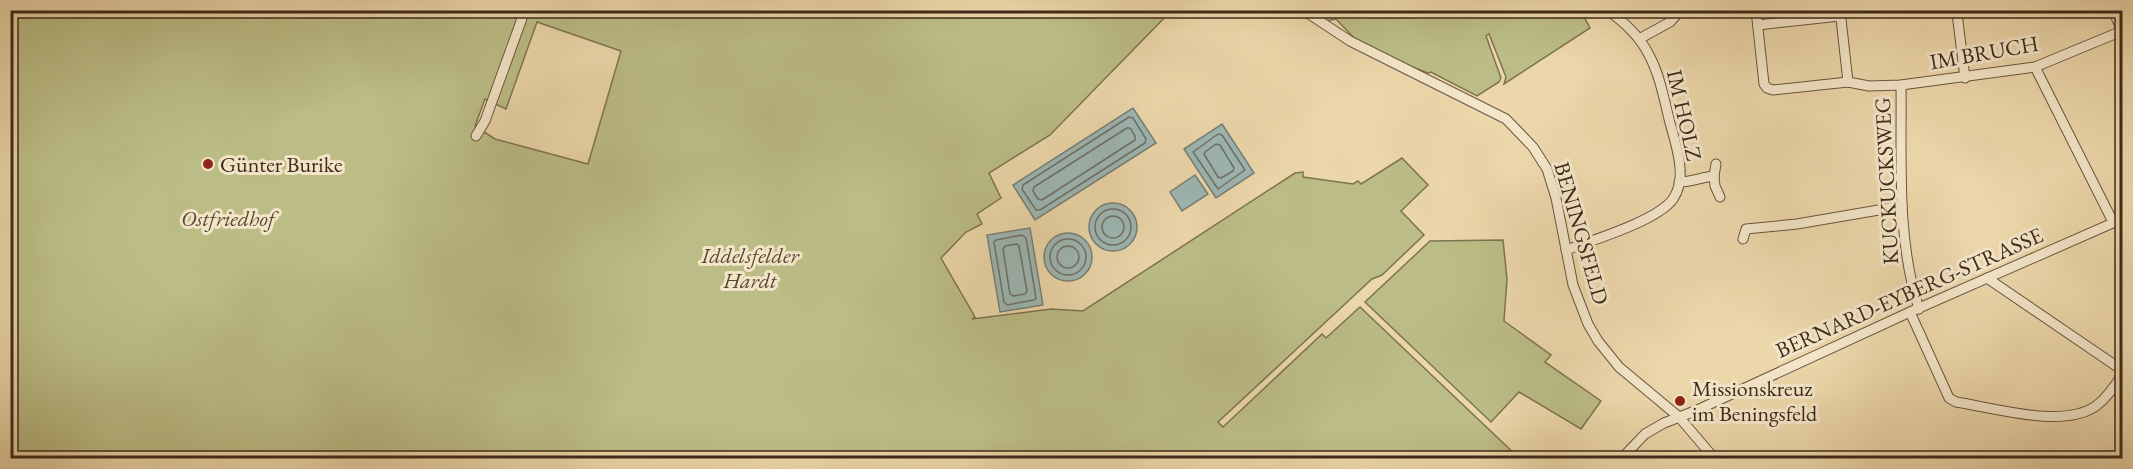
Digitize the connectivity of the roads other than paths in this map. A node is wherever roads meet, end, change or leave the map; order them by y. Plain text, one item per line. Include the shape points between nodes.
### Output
1 (525, 10) edge
2 (1303, 10) edge
3 (1607, 10) edge
4 (1681, 10) edge
5 (1756, 10) edge
6 (2113, 10) edge
7 (1840, 13) edge
8 (1957, 13) dead end
9 (1758, 25) junction
10 (2122, 31) edge
11 (1639, 39) junction
12 (2034, 68) junction
13 (1965, 78) junction
14 (1848, 82) junction
15 (1901, 85) junction
16 (477, 136) dead end
17 (1716, 164) dead end
18 (1714, 176) junction
19 (1679, 182) junction
20 (1720, 197) dead end
21 (1902, 206) junction
22 (2118, 220) edge
23 (1743, 238) dead end
24 (1566, 250) junction
25 (1987, 278) junction
26 (1919, 309) junction
27 (1910, 312) junction
28 (2122, 372) edge
29 (1679, 417) junction
30 (1622, 459) edge
31 (1714, 459) edge

1 - 16 street
2 - 24 street, BENINGSFELD via 1350,41 1506,119 1533,147 1547,170
3 - 11 street, IM HOLZ
4 - 11 street via 1670,22
5 - 9 street
6 - 10 street
7 - 9 street
7 - 14 street
8 - 13 street
9 - 14 street, IM BRUCH via 1767,88
10 - 12 street, IM BRUCH
11 - 19 street, IM HOLZ via 1648,52 1663,94 1678,159
12 - 13 street, IM BRUCH
12 - 22 street
13 - 15 street, IM BRUCH
14 - 15 street, IM BRUCH
15 - 21 street, KUCKUCKSWEG
17 - 18 street
18 - 19 street
18 - 20 street
19 - 24 street, IM HOLZ via 1667,206 1644,220
21 - 23 street via 1797,224 1746,228
21 - 26 street, KUCKUCKSWEG via 1910,281
22 - 25 street, BERNARD-EYBERG-STRASSE
24 - 29 street, BENINGSFELD via 1581,310 1598,341 1619,367
25 - 26 street, BERNARD-EYBERG-STRASSE
25 - 28 street
26 - 27 street, BERNARD-EYBERG-STRASSE
27 - 28 street via 1949,398 1956,402 2050,418 2067,417 2103,400
27 - 29 street, BERNARD-EYBERG-STRASSE
29 - 30 street, BERNARD-EYBERG-STRASSE via 1645,434
29 - 31 street, BENINGSFELD

